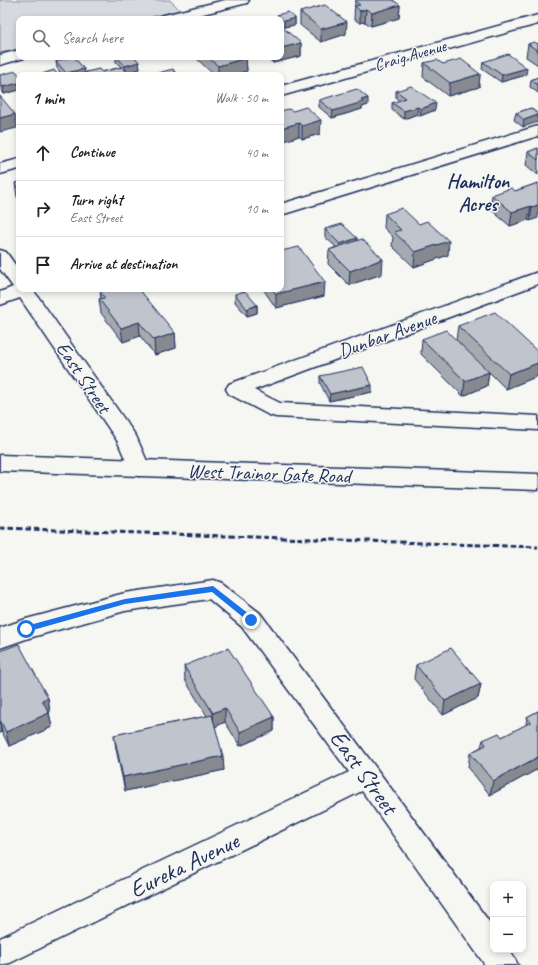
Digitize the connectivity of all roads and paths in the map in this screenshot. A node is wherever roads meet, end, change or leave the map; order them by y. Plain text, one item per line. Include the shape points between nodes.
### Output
1 (242, 0) edge
2 (177, 16) edge
3 (538, 19) edge
4 (16, 56) edge
5 (0, 60) edge
6 (284, 90) edge
7 (538, 131) edge
8 (16, 165) edge
9 (0, 169) edge
10 (284, 209) edge
11 (0, 256) edge
12 (16, 278) edge
13 (538, 278) edge
14 (16, 291) edge
15 (26, 292) edge
16 (0, 299) edge
17 (538, 423) edge
18 (0, 463) edge
19 (139, 468) junction
20 (538, 482) edge
21 (0, 638) edge
22 (367, 776) junction
23 (0, 954) edge
24 (503, 965) edge

1 - 2 street
3 - 6 street, Craig Avenue
4 - 5 street
7 - 10 street
8 - 9 street
11 - 12 street, East Street
13 - 17 street, Dunbar Avenue via 236,389 276,410
14 - 16 street
15 - 19 street, East Street via 128,441
18 - 19 street, West Trainor Gate Road
19 - 20 street, West Trainor Gate Road
21 - 22 street, East Street via 125,602 213,589 251,620
22 - 23 street, Eureka Avenue
22 - 24 street, East Street

